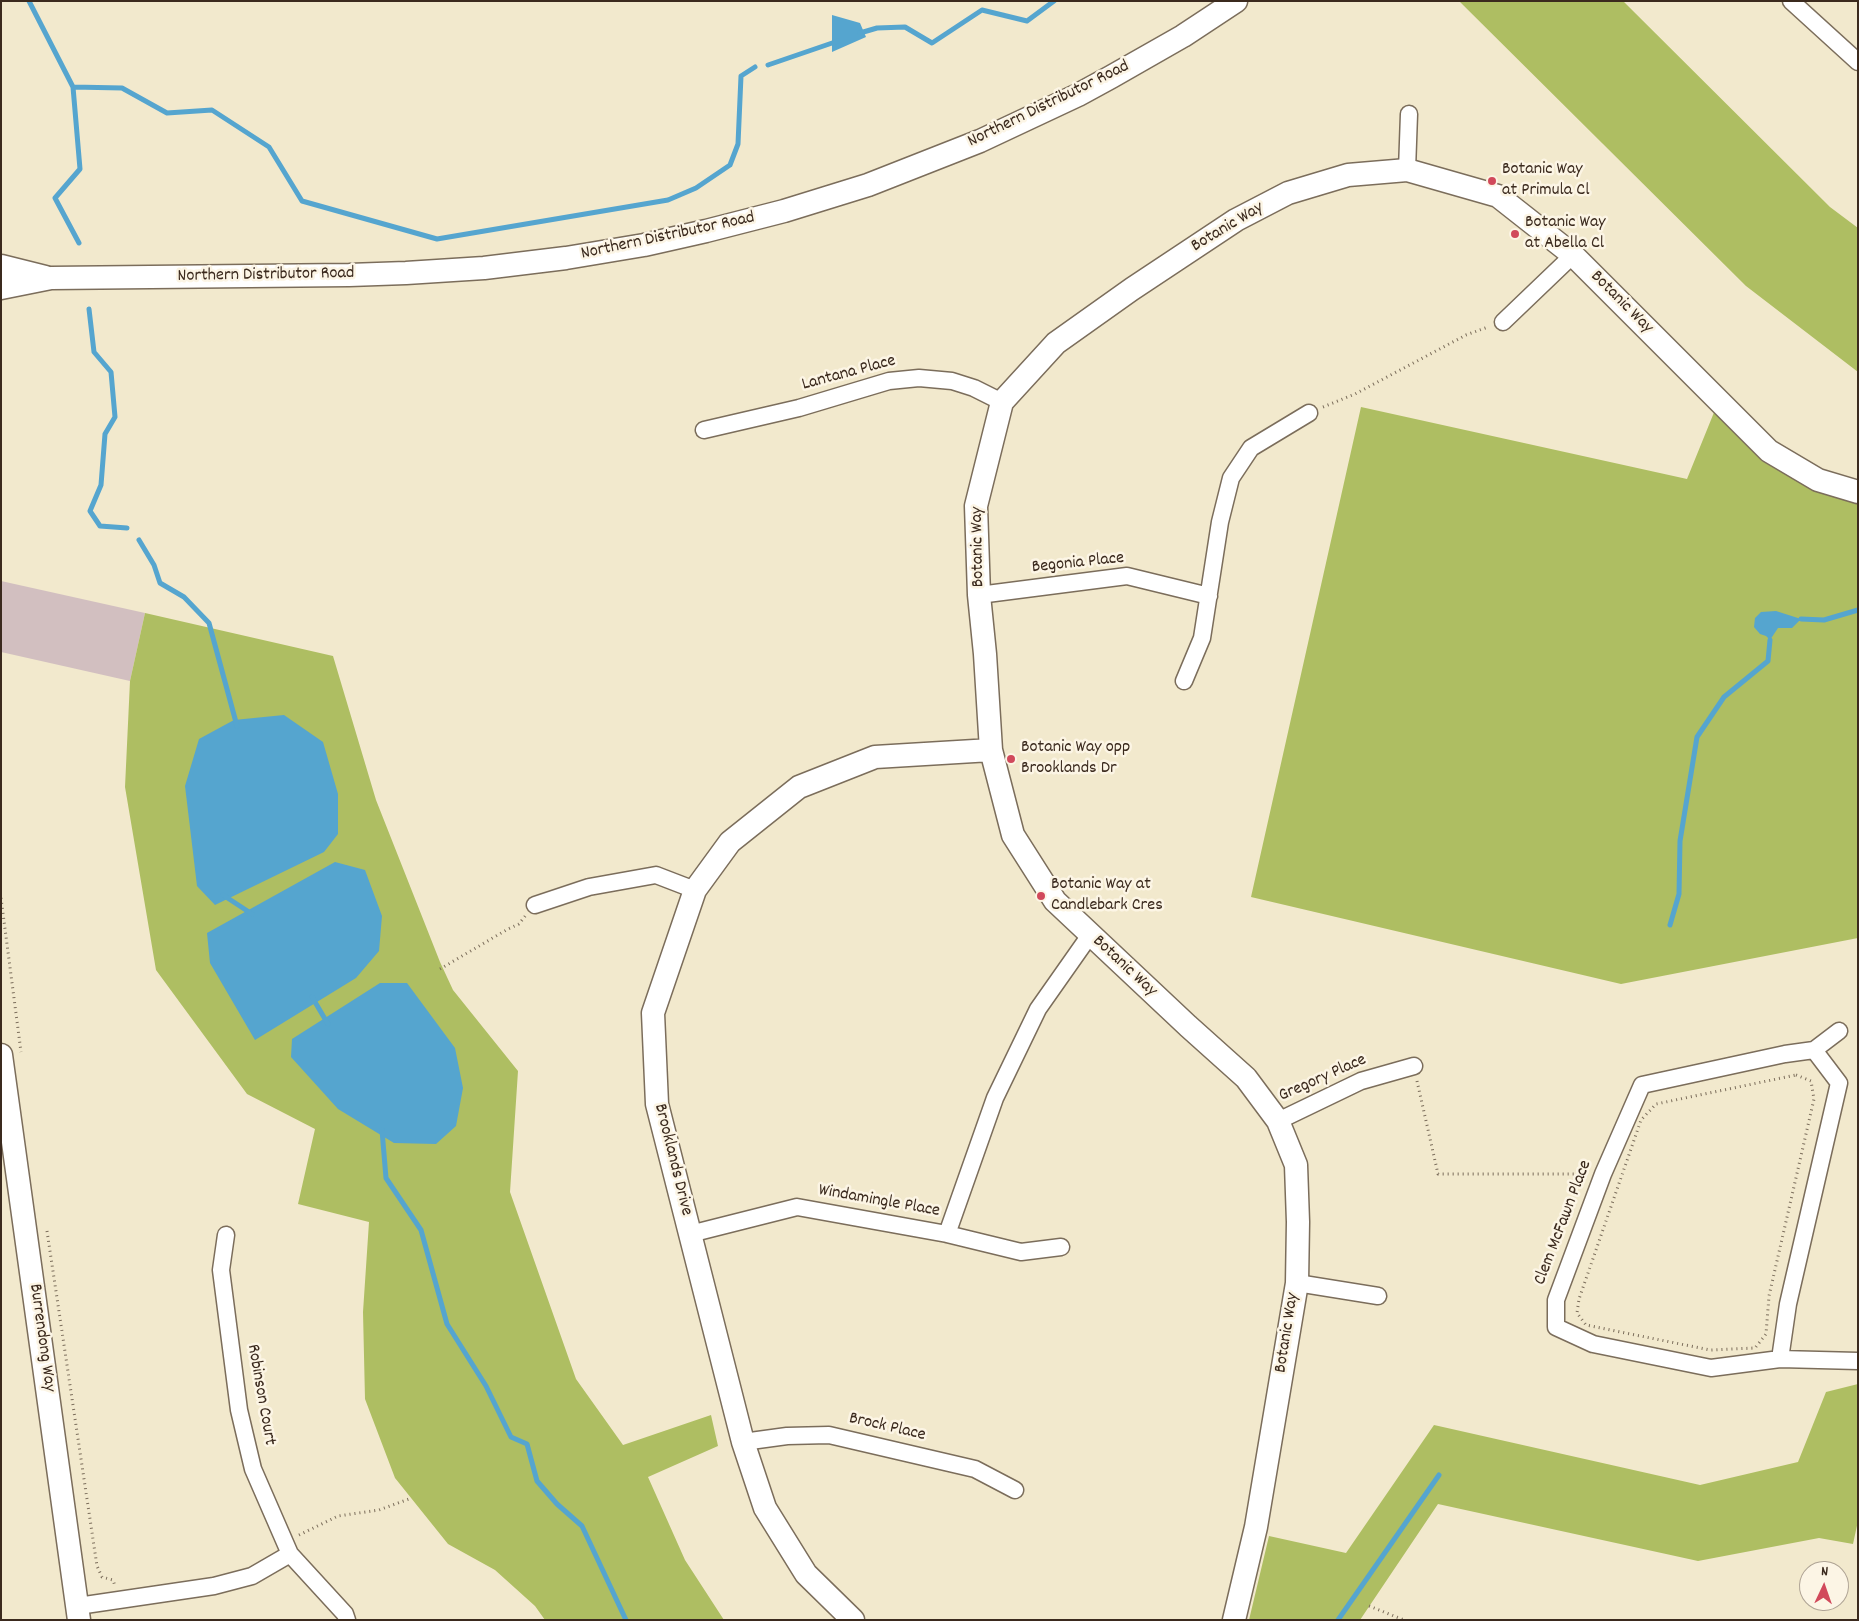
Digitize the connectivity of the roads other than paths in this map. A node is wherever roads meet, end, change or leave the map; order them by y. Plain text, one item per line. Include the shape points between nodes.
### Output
1 (1236, 1) edge
2 (1790, 1) edge
3 (1856, 56) edge
4 (1409, 114) dead end
5 (1408, 170) junction
6 (1573, 255) junction
7 (1, 266) edge
8 (51, 278) junction
9 (1, 288) edge
10 (1503, 322) road end
11 (1002, 402) junction
12 (1309, 413) road end
13 (704, 430) dead end
14 (1858, 492) edge
15 (979, 595) junction
16 (1209, 596) junction
17 (1184, 681) dead end
18 (991, 750) junction
19 (695, 890) junction
20 (535, 905) dead end
21 (1090, 935) junction
22 (1839, 1031) dead end
23 (1814, 1050) junction
24 (11, 1054) edge
25 (1414, 1066) road end
26 (1278, 1121) junction
27 (690, 1234) junction
28 (948, 1234) junction
29 (226, 1235) dead end
30 (1061, 1247) dead end
31 (1296, 1283) junction
32 (1378, 1296) dead end
33 (1780, 1359) junction
34 (1858, 1361) edge
35 (743, 1442) junction
36 (1015, 1490) dead end
37 (288, 1548) junction
38 (78, 1613) edge
39 (347, 1620) edge
40 (853, 1620) edge
41 (1234, 1620) edge

1 - 8 street, Northern Distributor Road via 1111,77 980,141 868,185 706,231 644,245 484,268 349,275
2 - 3 street
4 - 5 street
5 - 6 street, Botanic Way via 1498,196
5 - 11 street, Botanic Way via 1348,175 1288,193 1236,220 1056,343
6 - 10 street
6 - 14 street, Botanic Way via 1769,451 1818,480
7 - 8 street, Northern Distributor Road
8 - 9 street, Northern Distributor Road
11 - 13 street, Lantana Place via 952,381 919,378 889,381 799,408
11 - 15 street, Botanic Way via 976,506
12 - 16 street via 1250,448 1231,478 1220,522
15 - 16 street, Begonia Place via 1127,576
15 - 18 street, Botanic Way
16 - 17 street via 1202,638
18 - 19 street, Brooklands Drive via 876,757 799,787 730,842
18 - 21 street, Botanic Way via 1012,835 1055,901
19 - 20 street via 656,875 589,887
19 - 27 street, Brooklands Drive via 652,1012 657,1104
21 - 26 street, Botanic Way via 1246,1078
21 - 28 street via 1038,1009 999,1089
22 - 23 street, Clem McFawn Place
23 - 33 street via 1839,1083 1788,1304
23 - 33 street, Clem McFawn Place via 1642,1085 1603,1174 1556,1300 1556,1327 1593,1344 1711,1368
24 - 38 street, Burrendong Way
25 - 26 street, Gregory Place via 1361,1081
26 - 31 street, Botanic Way via 1296,1164
27 - 28 street, Windamingle Place via 797,1207
27 - 35 street, Brooklands Drive
28 - 30 street, Windamingle Place via 1021,1252
29 - 37 street, Robinson Court via 221,1270 240,1410 253,1469
31 - 32 street
31 - 41 street, Botanic Way via 1256,1527
33 - 34 street, Clem McFawn Place
35 - 36 street, Brock Place via 829,1435 975,1469
35 - 40 street, Brooklands Drive via 765,1508 806,1574
37 - 38 street via 252,1576 224,1584 116,1600
37 - 39 street, Robinson Court

